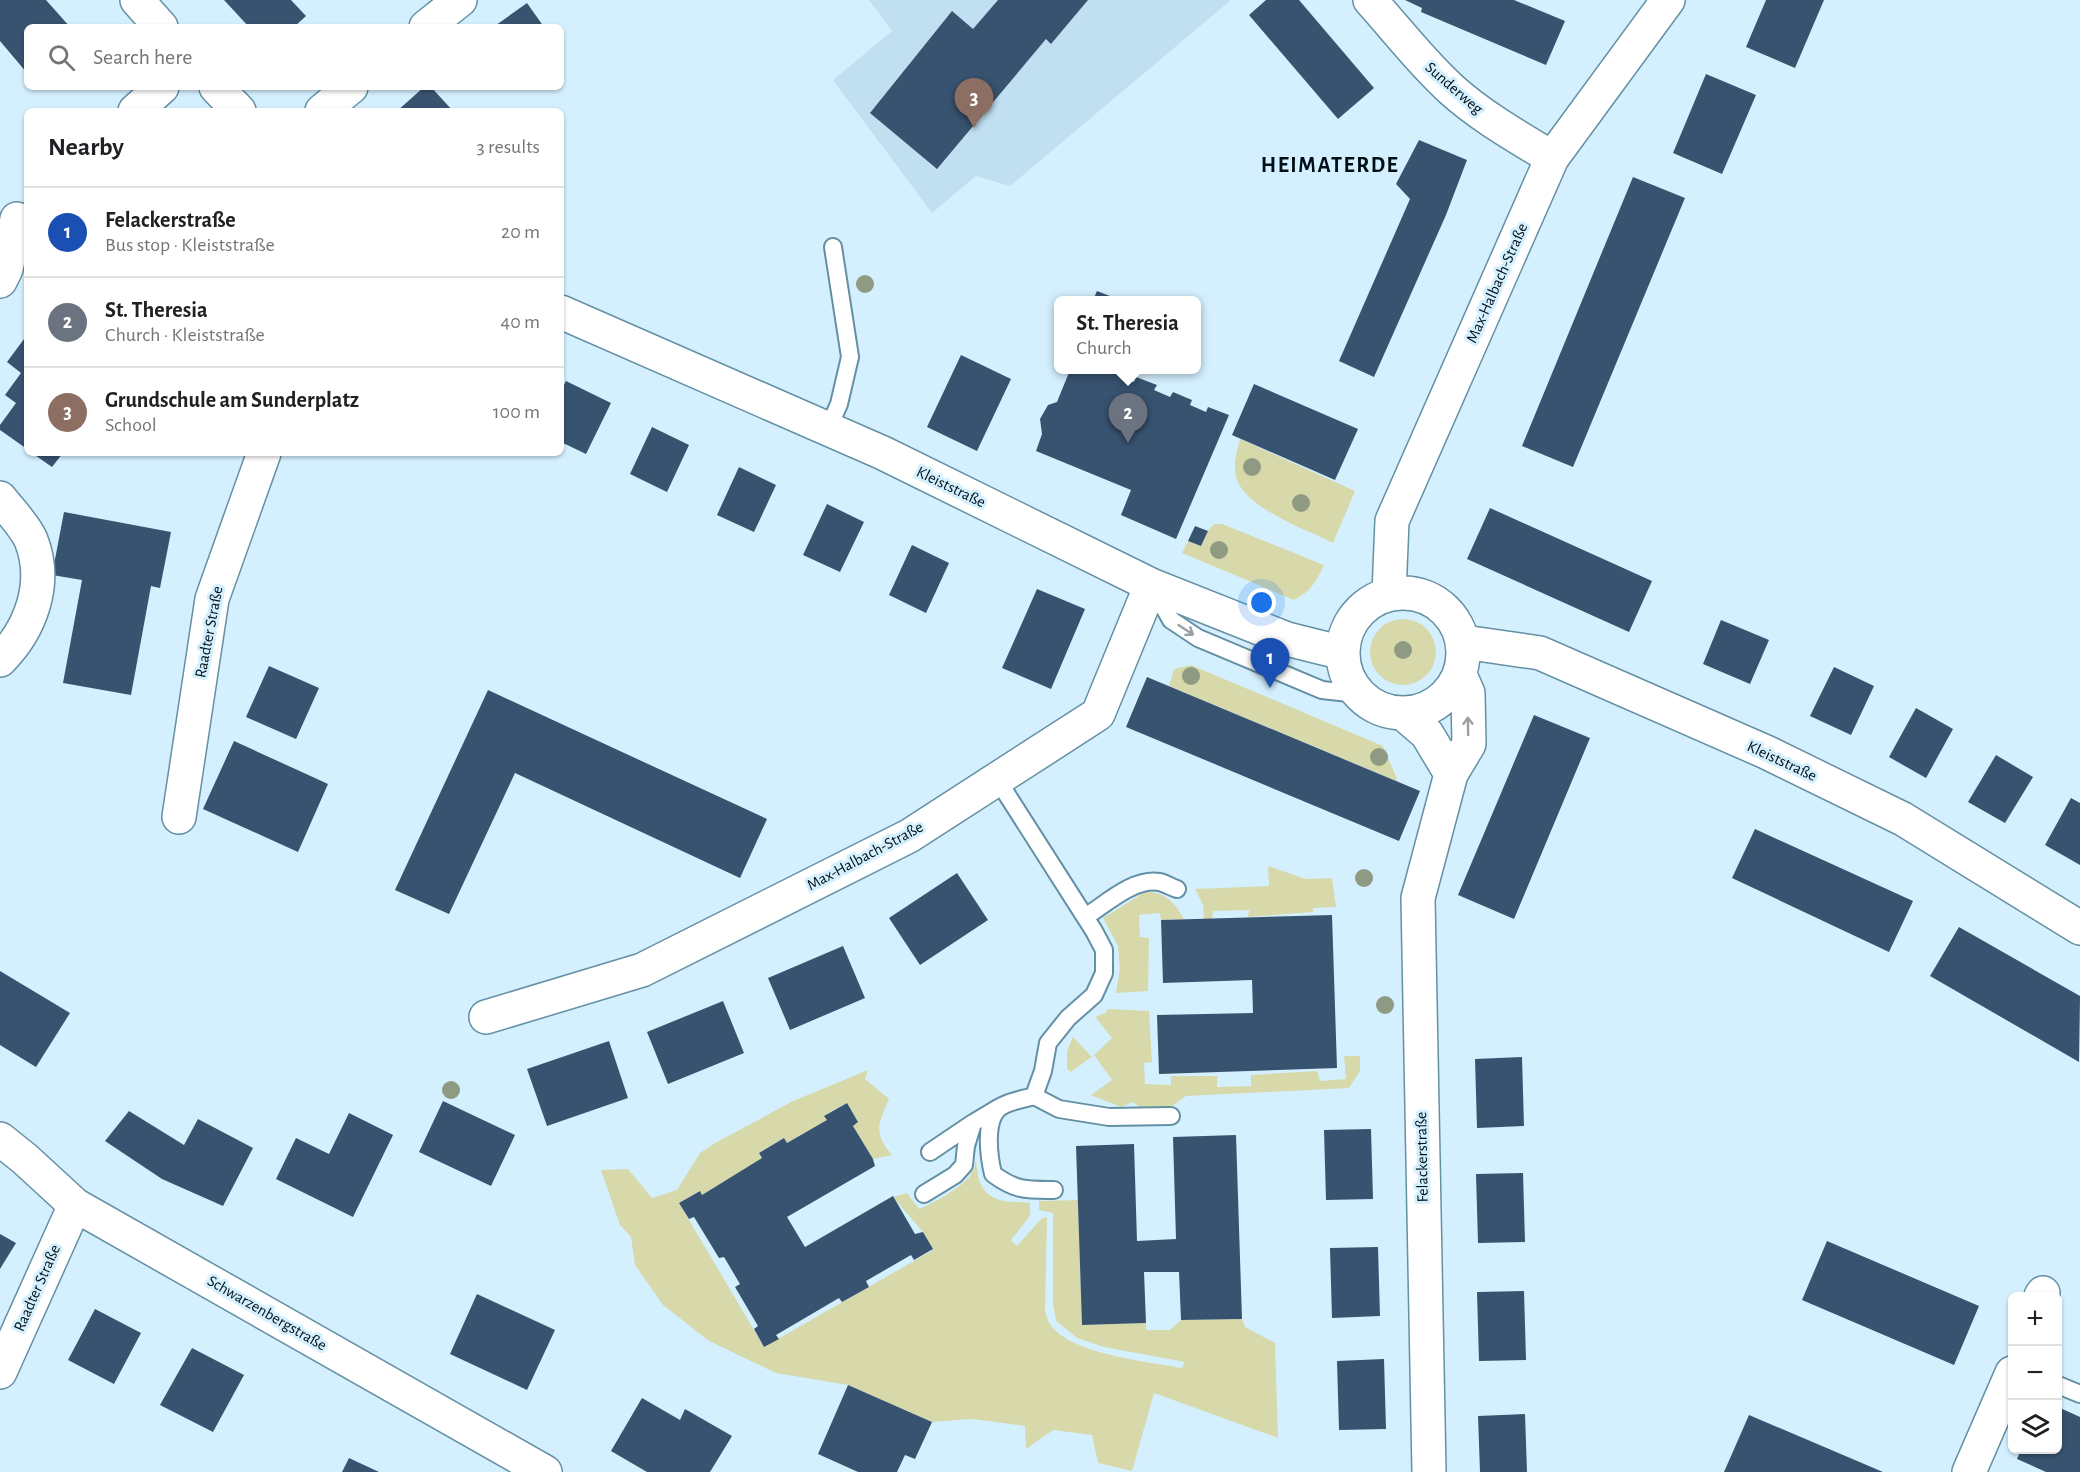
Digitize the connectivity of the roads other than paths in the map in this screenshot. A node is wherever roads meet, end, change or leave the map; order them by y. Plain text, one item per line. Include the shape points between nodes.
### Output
1 (137, 0) edge
2 (460, 0) edge
3 (1370, 0) edge
4 (1668, 0) edge
5 (158, 24) edge
6 (430, 24) edge
7 (159, 90) edge
8 (219, 90) edge
9 (347, 90) edge
10 (138, 108) edge
11 (236, 108) edge
12 (326, 108) edge
13 (1552, 158) junction
14 (15, 210) edge
15 (833, 247) dead end
16 (0, 280) edge
17 (564, 313) edge
18 (828, 429) junction
19 (263, 456) edge
20 (0, 498) edge
21 (1151, 585) junction
22 (1389, 593) junction
23 (1464, 642) junction
24 (1343, 653) junction
25 (0, 660) edge
26 (1460, 675) junction
27 (1358, 694) junction
28 (1405, 715) junction
29 (1451, 774) junction
30 (997, 779) junction
31 (179, 817) dead end
32 (1177, 889) dead end
33 (1085, 917) junction
34 (2080, 928) edge
35 (486, 1017) dead end
36 (1034, 1096) junction
37 (1000, 1107) junction
38 (1172, 1116) dead end
39 (973, 1123) junction
40 (0, 1140) edge
41 (930, 1152) dead end
42 (1054, 1190) dead end
43 (924, 1194) dead end
44 (75, 1205) junction
45 (0, 1372) edge
46 (2008, 1384) edge
47 (2062, 1387) edge
48 (2080, 1394) edge
49 (545, 1472) edge
50 (1429, 1472) edge
51 (1969, 1472) edge

1 - 5 street
2 - 6 street
3 - 13 street, Sunderweg via 1452,90 1492,121
4 - 13 street, Max-Halbach-Straße
7 - 10 street
8 - 11 street
9 - 12 street
13 - 22 street, Max-Halbach-Straße via 1392,521
14 - 16 street via 6,269
15 - 18 lane via 850,357 839,404
17 - 18 street, Kleiststraße
18 - 21 street, Kleiststraße
19 - 31 street, Raadter Straße via 212,599
20 - 25 street via 30,538 39,569 33,612 14,646
21 - 24 street, Kleiststraße via 1287,639
21 -> 27 lane via 1171,620 1198,638 1322,690
21 - 30 street, Max-Halbach-Straße via 1098,714
22 - 23 street via 1414,593 1435,601 1452,616
22 - 24 street via 1370,601 1355,614 1346,633
23 - 26 street via 1465,660
23 - 34 street, Kleiststraße via 1540,653 1766,752 1902,819
24 - 27 street via 1347,676
26 - 28 street via 1447,694 1429,707
29 -> 26 street, Felackerstraße via 1469,744 1468,693
27 - 28 street via 1373,705
28 - 29 street via 1427,734
29 - 50 street, Felackerstraße via 1418,898
30 - 33 lane
30 - 35 street, Max-Halbach-Straße via 909,836 642,970
32 - 33 lane via 1160,882 1145,882
33 - 36 lane via 1104,950 1104,973 1094,995 1048,1043
36 - 37 lane
36 - 38 lane via 1059,1108 1109,1117
37 - 39 lane
37 - 42 lane via 990,1131 988,1152 993,1174 1021,1190
39 - 41 lane
39 - 43 lane via 964,1165
40 - 44 street, Schwarzenbergstraße
44 - 45 street, Raadter Straße
44 - 49 street, Schwarzenbergstraße
46 - 51 street
47 - 48 lane

